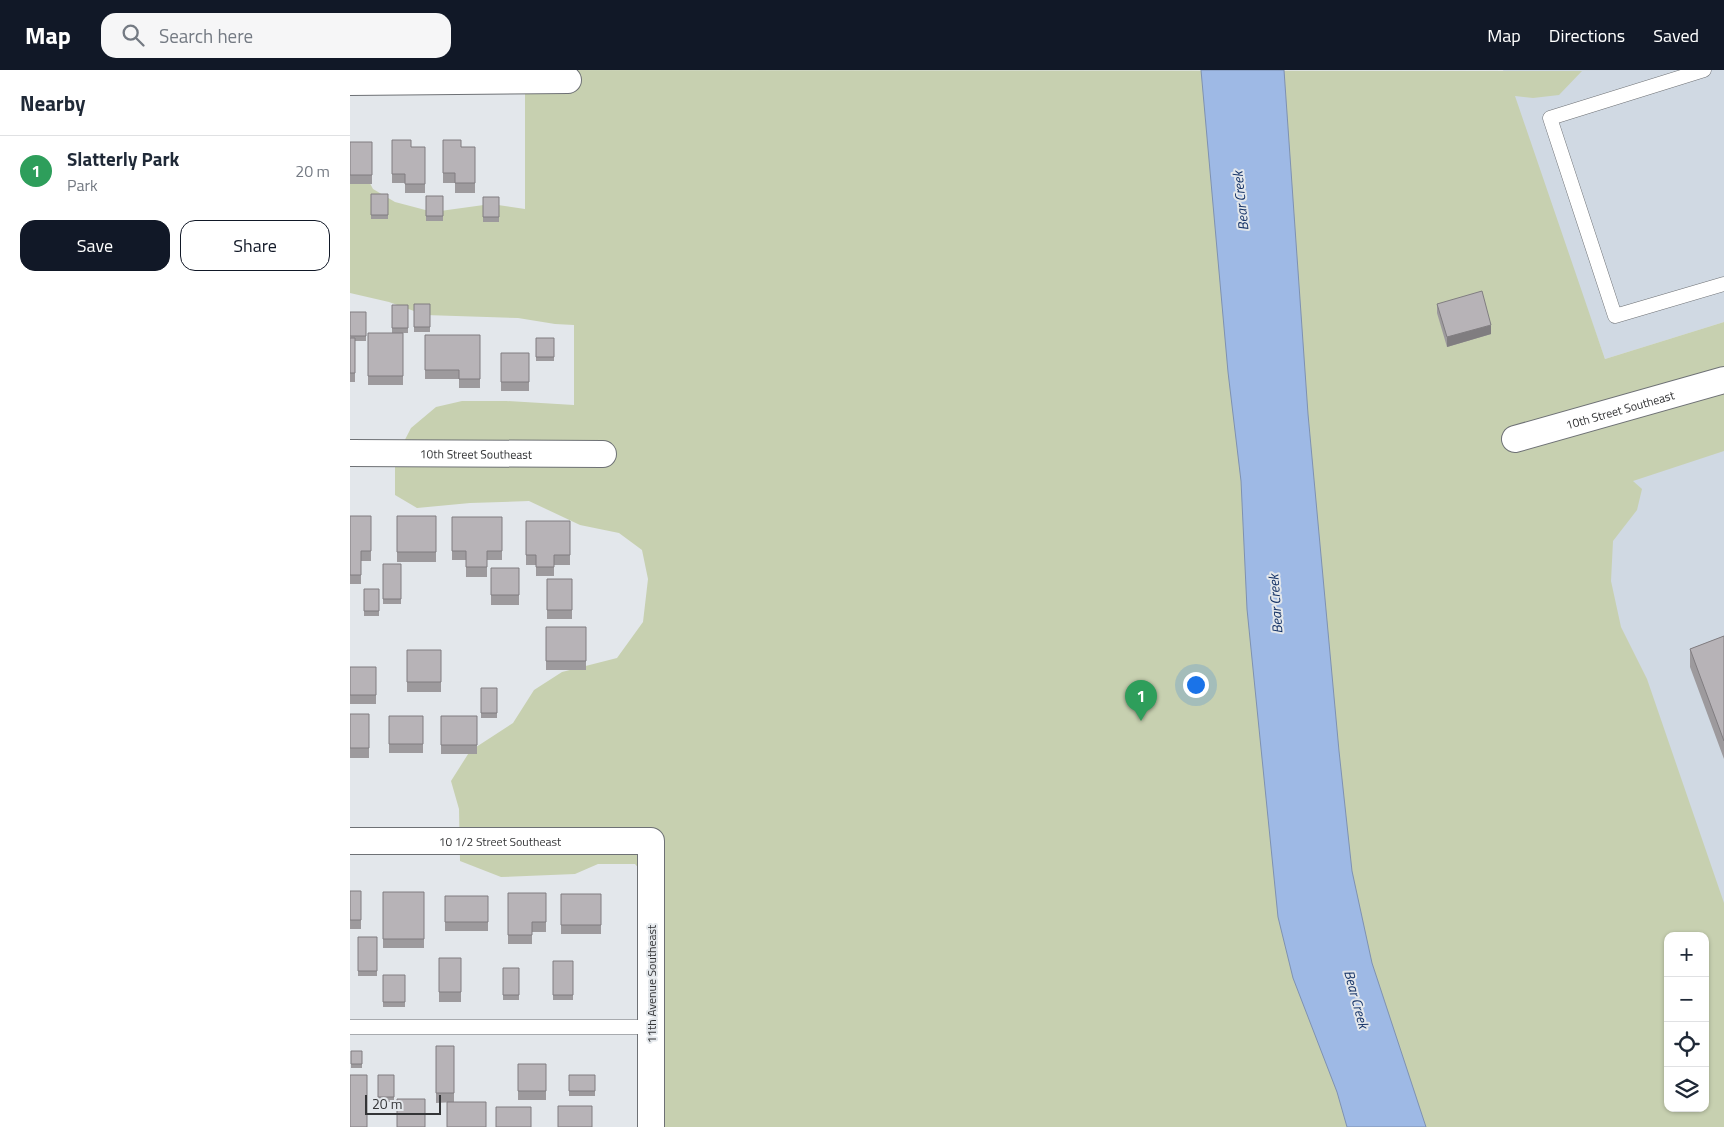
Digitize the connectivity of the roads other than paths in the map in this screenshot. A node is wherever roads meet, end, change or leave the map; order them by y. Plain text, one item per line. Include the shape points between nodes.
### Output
1 (1704, 70) edge
2 (568, 80) dead end
3 (350, 82) edge
4 (1724, 284) edge
5 (1724, 380) edge
6 (1515, 439) dead end
7 (350, 454) edge
8 (603, 454) dead end
9 (350, 841) edge
10 (651, 841) joint
11 (350, 1027) edge
12 (652, 1028) junction
13 (651, 1127) edge

1 - 4 lane via 1550,118 1615,316
2 - 3 street
5 - 6 street, 10th Street Southeast
7 - 8 street, 10th Street Southeast
9 - 10 street, 10 1/2 Street Southeast
10 - 12 street, 11th Avenue Southeast
11 - 12 lane
12 - 13 street, 11th Avenue Southeast

